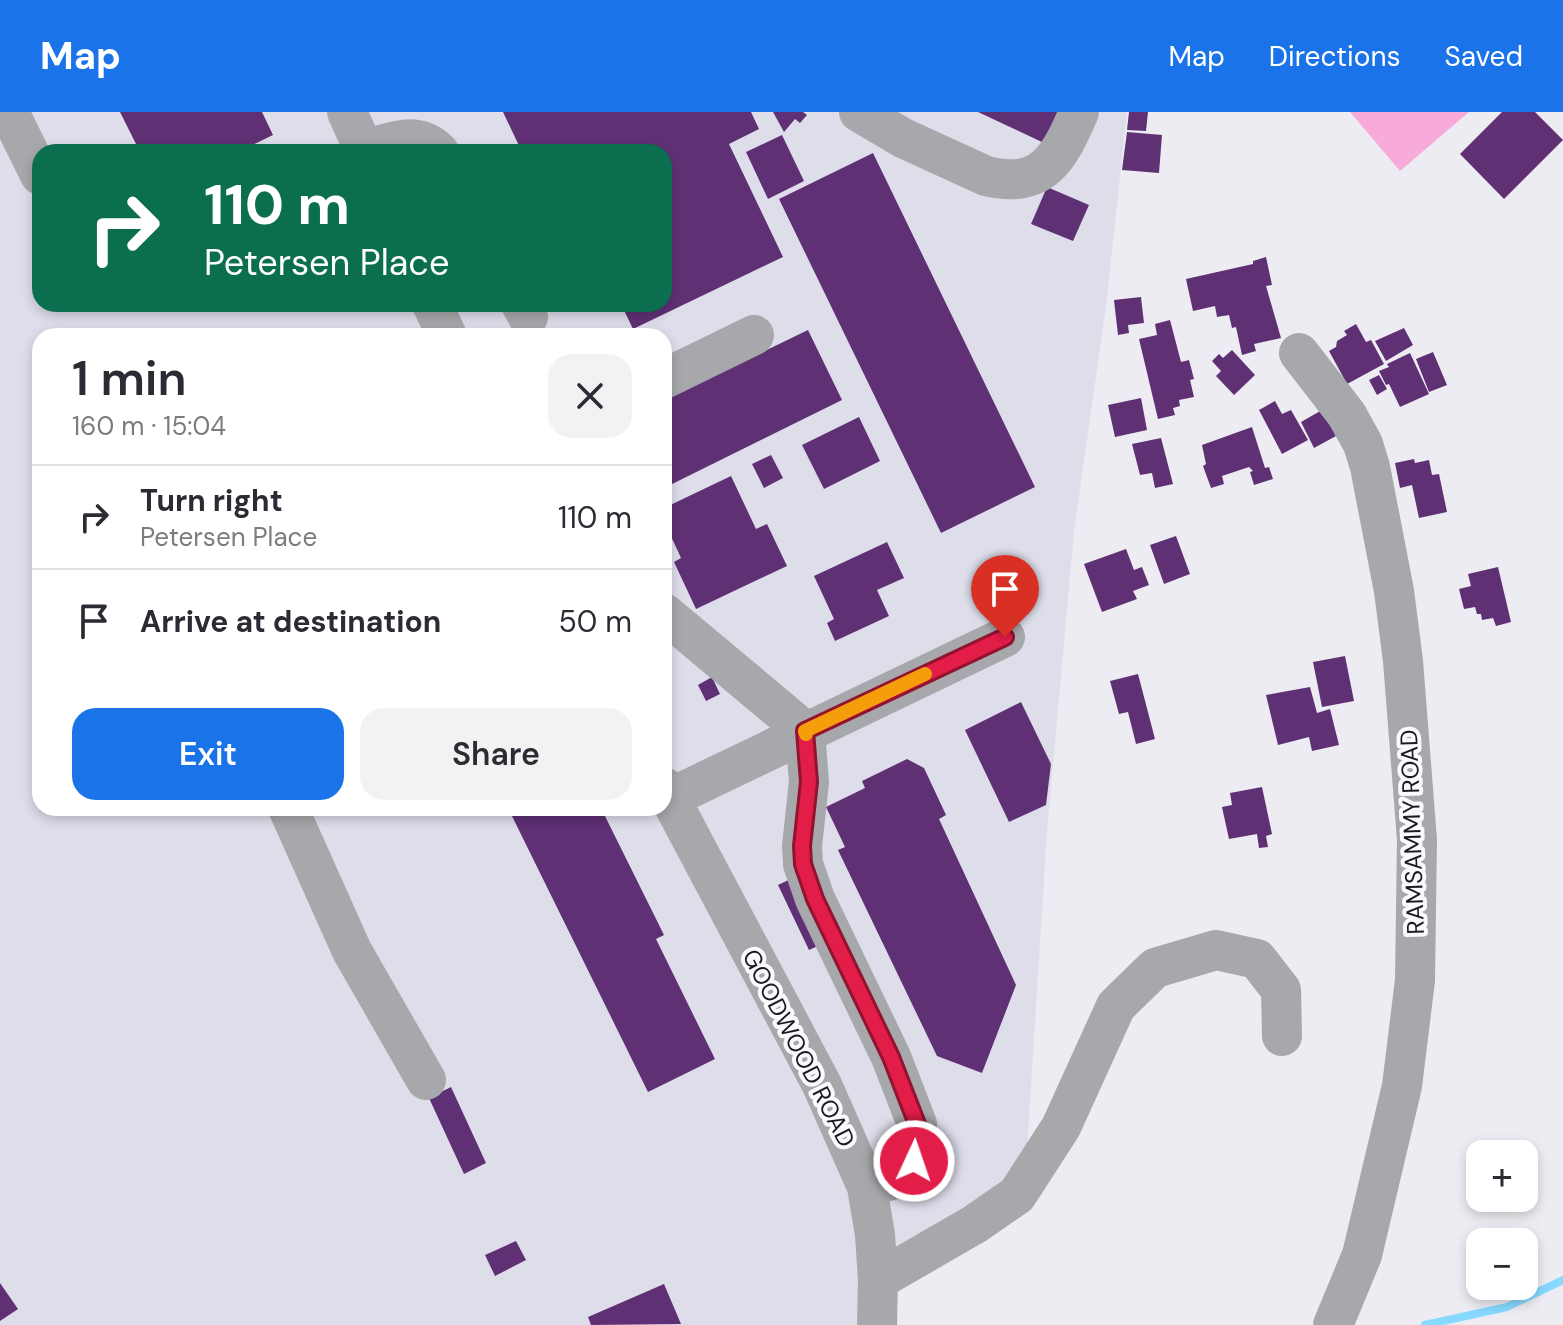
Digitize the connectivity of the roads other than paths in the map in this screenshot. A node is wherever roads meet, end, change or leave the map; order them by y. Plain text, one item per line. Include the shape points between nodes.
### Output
1 (9, 112) edge
2 (347, 112) edge
3 (859, 112) edge
4 (1079, 112) edge
5 (361, 144) edge
6 (393, 144) edge
7 (429, 144) edge
8 (32, 159) edge
9 (754, 335) dead end
10 (1299, 353) dead end
11 (672, 375) edge
12 (672, 620) edge
13 (1005, 637) dead end
14 (805, 731) junction
15 (672, 790) edge
16 (672, 801) edge
17 (292, 816) edge
18 (1282, 1036) dead end
19 (426, 1080) dead end
20 (867, 1187) junction
21 (878, 1280) junction
22 (877, 1325) edge
23 (1333, 1325) edge

1 - 8 street
2 - 5 street
3 - 4 street via 903,138 999,179 1035,176 1050,166
6 - 7 street via 413,139
9 - 11 street
10 - 23 street, RAMSAMMY ROAD via 1347,415 1370,467 1403,661 1417,840 1415,980 1402,1086 1362,1255
12 - 14 street
13 - 14 street
14 - 15 street
14 - 20 street via 809,782 803,864 891,1057 919,1136 906,1176
16 - 20 street, GOODWOOD ROAD via 822,1085
17 - 19 street via 352,951
18 - 21 street via 1281,990 1257,959 1216,950 1155,968 1116,1006 1061,1127 1017,1195
20 - 21 street, GOODWOOD ROAD
21 - 22 street, GOODWOOD ROAD

